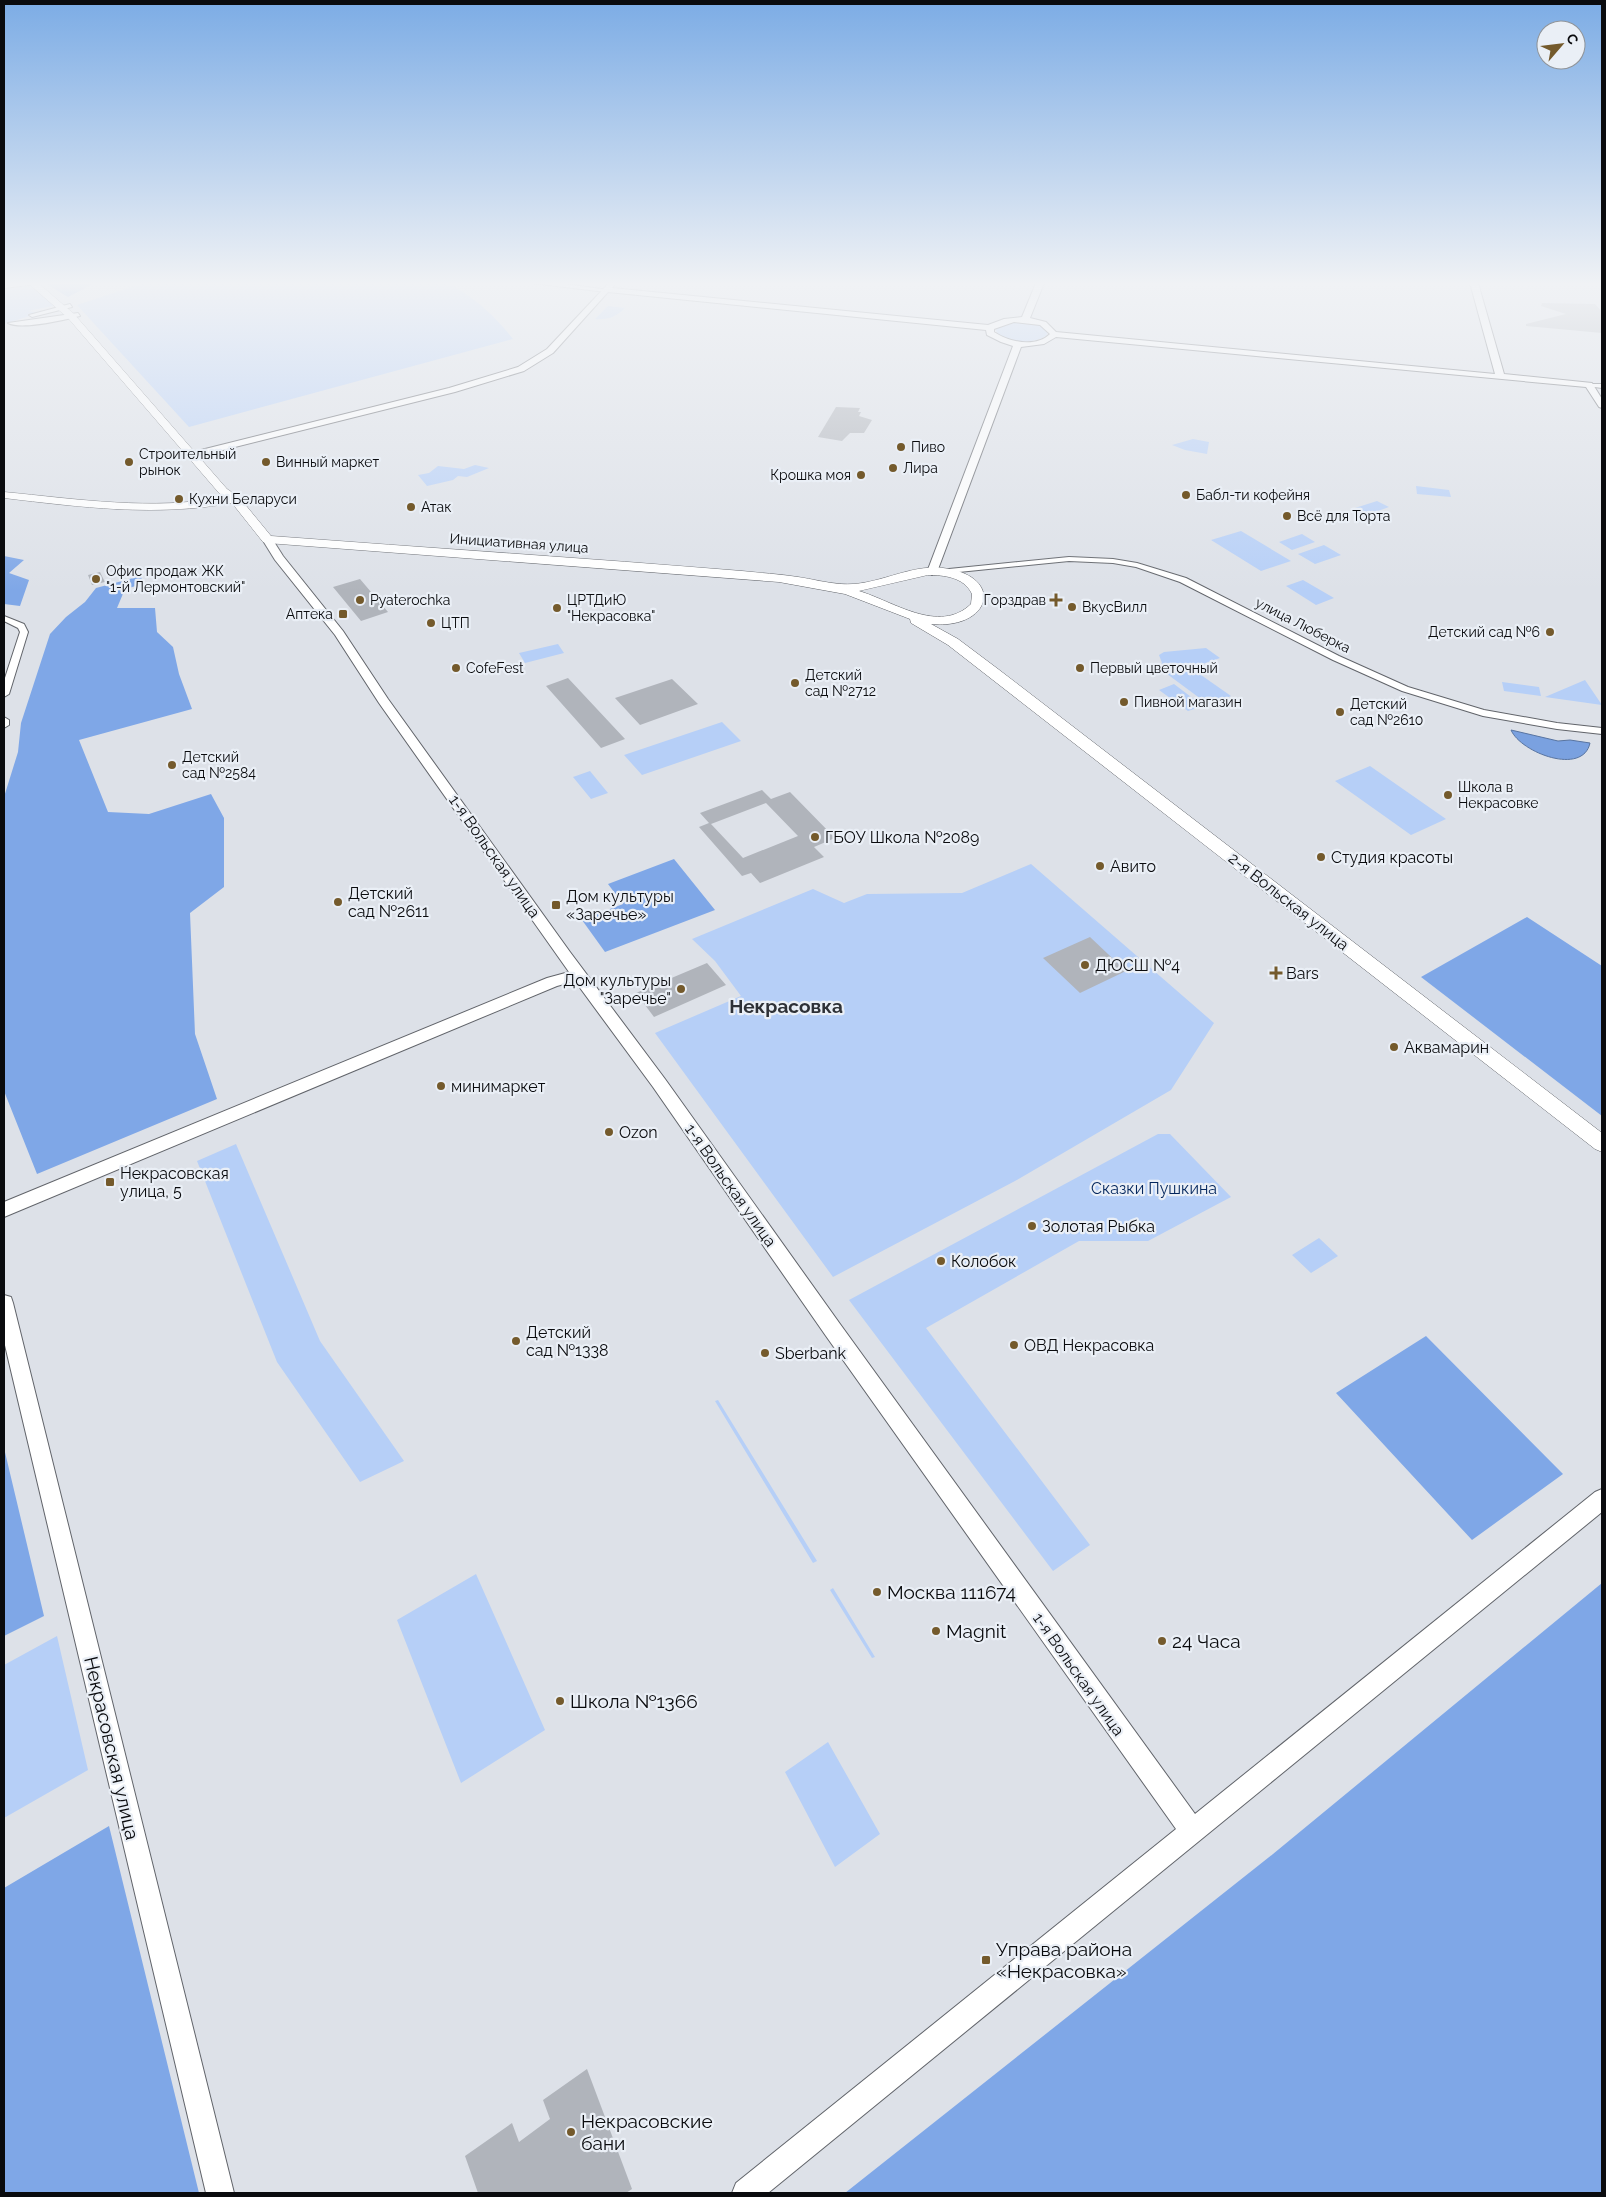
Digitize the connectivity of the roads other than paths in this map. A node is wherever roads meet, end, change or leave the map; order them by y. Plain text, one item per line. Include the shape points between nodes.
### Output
1 (1589, 385) edge
2 (134, 386) edge
3 (139, 386) edge
4 (468, 386) edge
5 (1003, 386) edge
6 (1602, 405) edge
7 (200, 452) junction
8 (4, 495) edge
9 (235, 499) junction
10 (267, 539) junction
11 (991, 566) junction
12 (936, 572) junction
13 (906, 575) junction
14 (819, 584) junction
15 (974, 587) junction
16 (901, 613) junction
17 (961, 616) junction
18 (4, 618) edge
19 (976, 659) junction
20 (4, 694) edge
21 (4, 720) edge
22 (4, 725) edge
23 (1602, 731) edge
24 (579, 974) junction
25 (1602, 1144) edge
26 (4, 1210) edge
27 (4, 1303) edge
28 (1602, 1499) edge
29 (1194, 1832) junction
30 (220, 2193) edge
31 (746, 2193) edge

1 - 6 street
2 - 9 main road via 223,491
3 - 7 main road
4 - 7 street
5 - 12 street
7 - 9 main road via 232,488
8 - 9 main road via 162,508 194,507
9 - 10 main road
10 - 14 main road, Инициативная улица
10 - 24 street, 1-я Вольская улица via 338,633
11 - 12 street, улица Люберка
11 - 15 street via 979,571
11 - 23 street, улица Люберка via 1069,559 1137,565 1183,580 1336,658 1405,689 1483,713
12 - 13 main road, Инициативная улица
12 - 15 main road, Инициативная улица via 960,577
13 - 14 main road, Инициативная улица via 854,588
13 - 16 main road, Инициативная улица via 892,582 885,596 888,603
14 - 16 main road, Инициативная улица via 862,596
15 - 17 main road via 979,600
16 - 17 main road, Инициативная улица via 930,620
16 - 19 main road, 2-я Вольская улица via 927,626
17 - 19 main road, 2-я Вольская улица via 953,622 952,631
18 - 20 street via 21,626 24,632
19 - 25 main road, 2-я Вольская улица
21 - 22 street
24 - 26 street via 552,982
24 - 29 street, 1-я Вольская улица
27 - 30 street, Некрасовская улица
28 - 29 street
29 - 31 street

